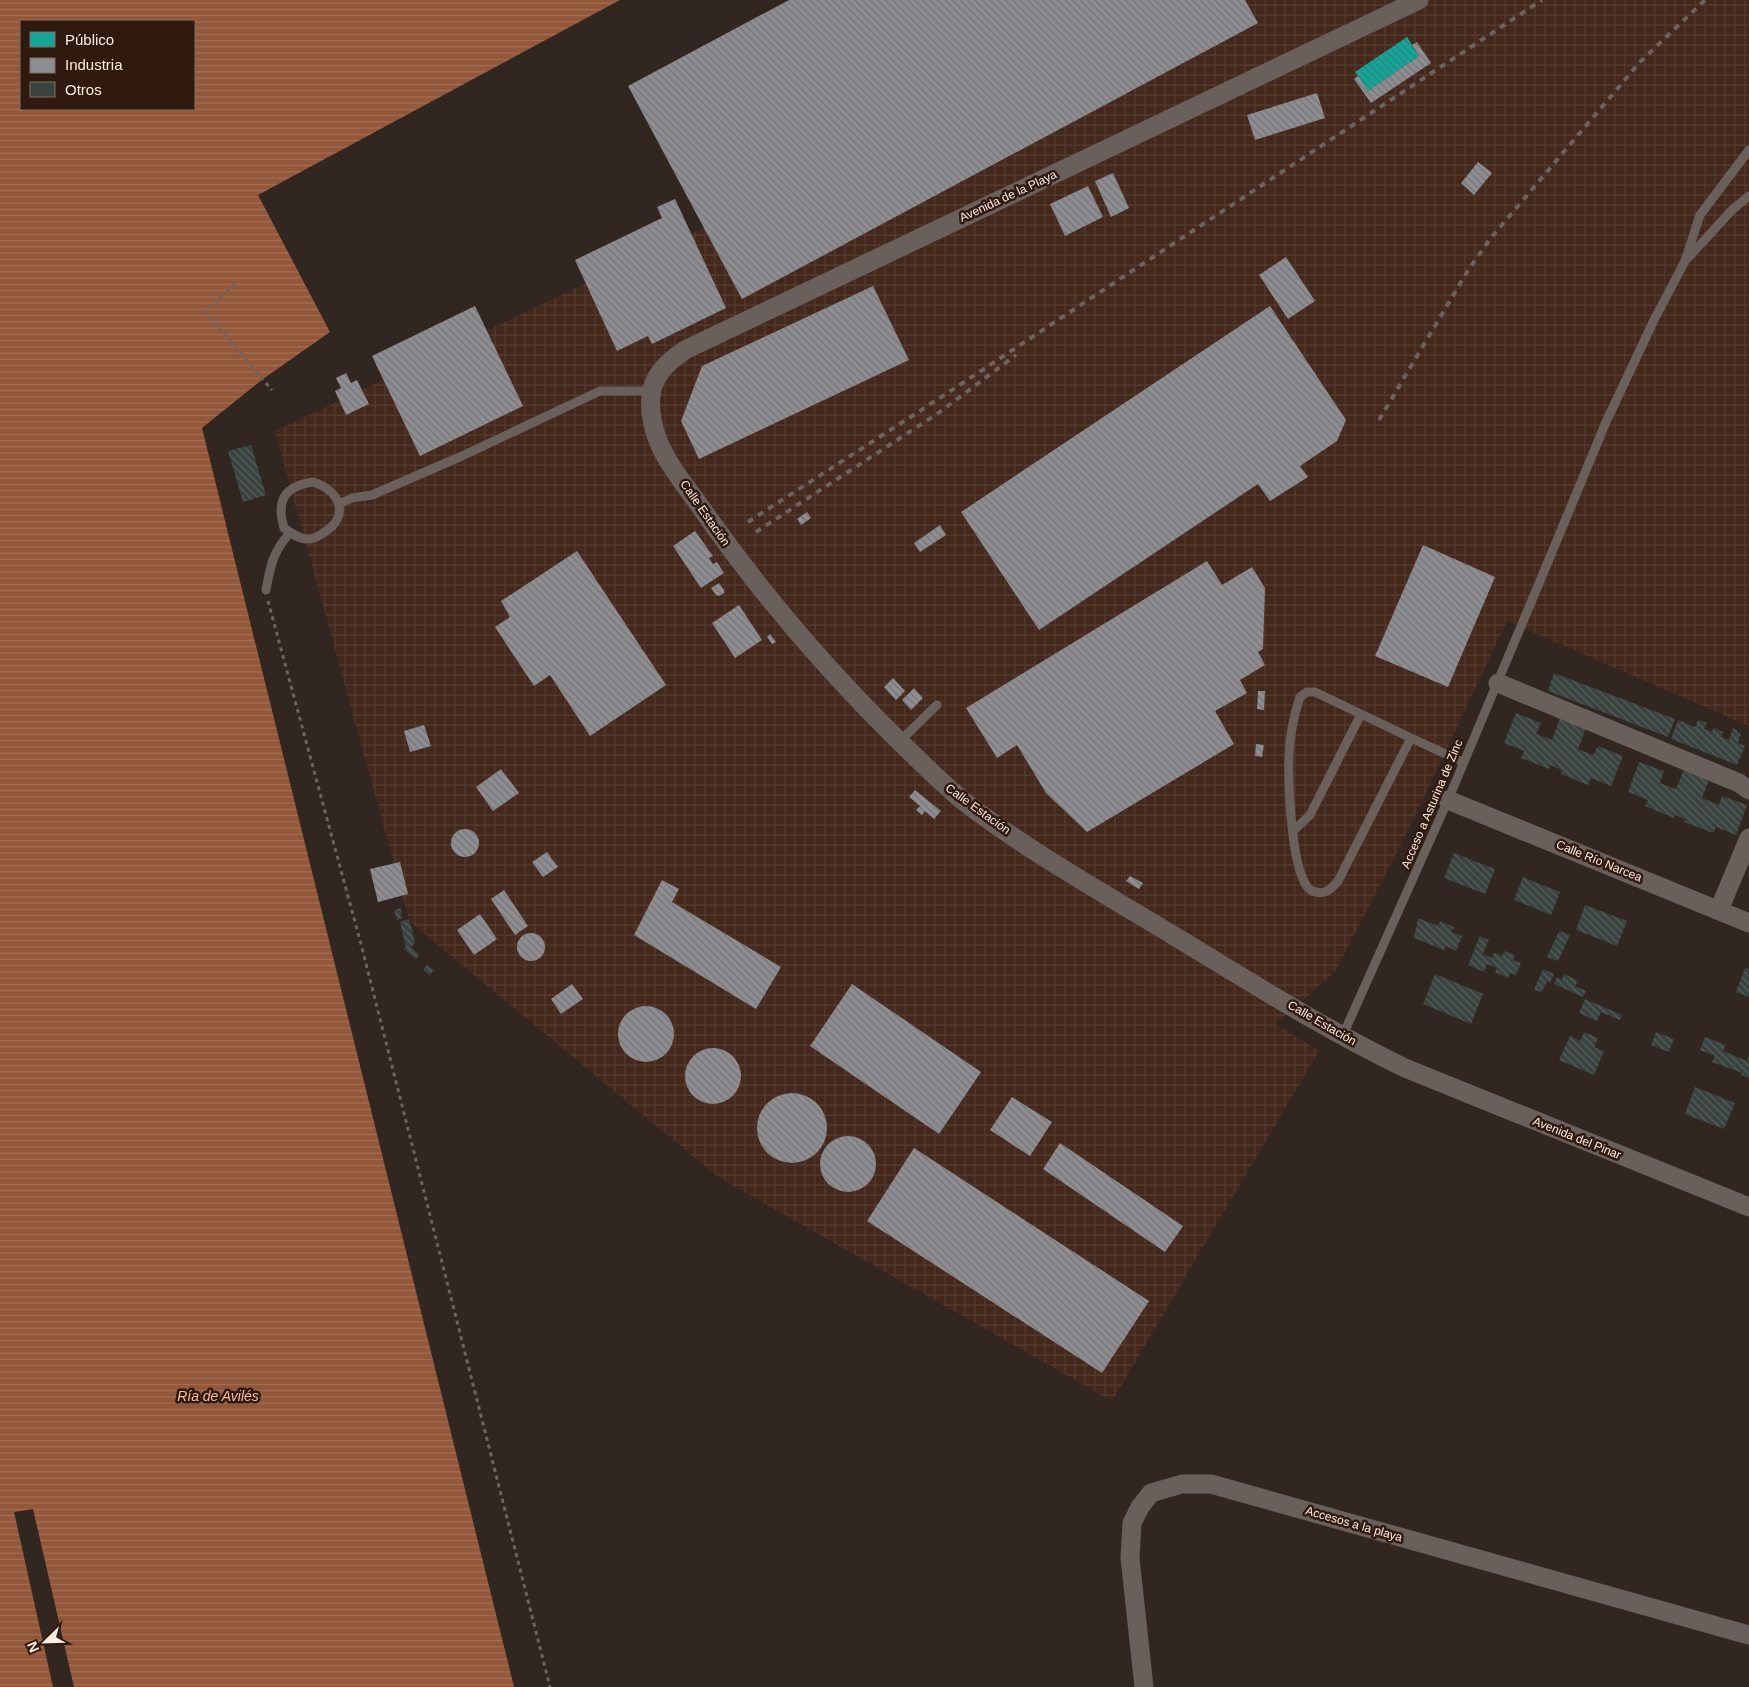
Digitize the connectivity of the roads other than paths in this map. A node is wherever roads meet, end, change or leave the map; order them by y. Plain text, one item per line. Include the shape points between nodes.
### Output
1 (1419, 0) edge
2 (1749, 150) edge
3 (1749, 196) edge
4 (1685, 261) junction
5 (651, 391) junction
6 (655, 433) joint
7 (339, 504) junction
8 (290, 533) junction
9 (266, 590) road end
10 (1498, 683) junction
11 (937, 706) dead end
12 (1360, 714) junction
13 (1411, 738) junction
14 (900, 741) junction
15 (1463, 762) junction
16 (1749, 790) edge
17 (1448, 800) junction
18 (1293, 831) junction
19 (1749, 838) edge
20 (1719, 910) junction
21 (1749, 923) edge
22 (1343, 1035) junction
23 (1405, 1068) joint
24 (1749, 1207) edge
25 (1749, 1636) edge
26 (1144, 1687) edge

1 - 5 street, Avenida de la Playa via 700,342 665,364
2 - 4 lane via 1700,215
3 - 4 lane
4 - 10 lane, Acceso a Asturina de Zinc via 1606,422
5 - 6 street, Avenida de la Playa
5 - 7 lane via 600,391 462,456 372,494
6 - 14 street, Calle Estación via 671,464 731,549 825,664
7 - 8 lane via 340,513 335,523 317,537 309,540
7 - 8 lane via 323,485 312,482 296,486 288,492 281,507 284,528
8 - 9 lane via 270,563
10 - 15 lane, Acceso a Asturina de Zinc
10 - 16 street
11 - 14 lane
12 - 13 lane
12 - 18 lane via 1310,815
12 - 18 lane via 1315,692 1307,692 1300,697 1289,753
13 - 15 lane
13 - 18 lane via 1332,889 1322,893 1312,891 1305,884
14 - 22 street, Calle Estación via 971,807 1022,841 1075,876
15 - 17 lane, Acceso a Asturina de Zinc
17 - 20 street, Calle Río Narcea
17 - 22 lane, Acceso a Asturina de Zinc
19 - 20 street
20 - 21 street, Calle Río Narcea
22 - 23 street, Calle Estación
23 - 24 street, Avenida del Pinar
25 - 26 street, Accesos a la playa via 1211,1484 1182,1484 1151,1493 1132,1523 1130,1558

